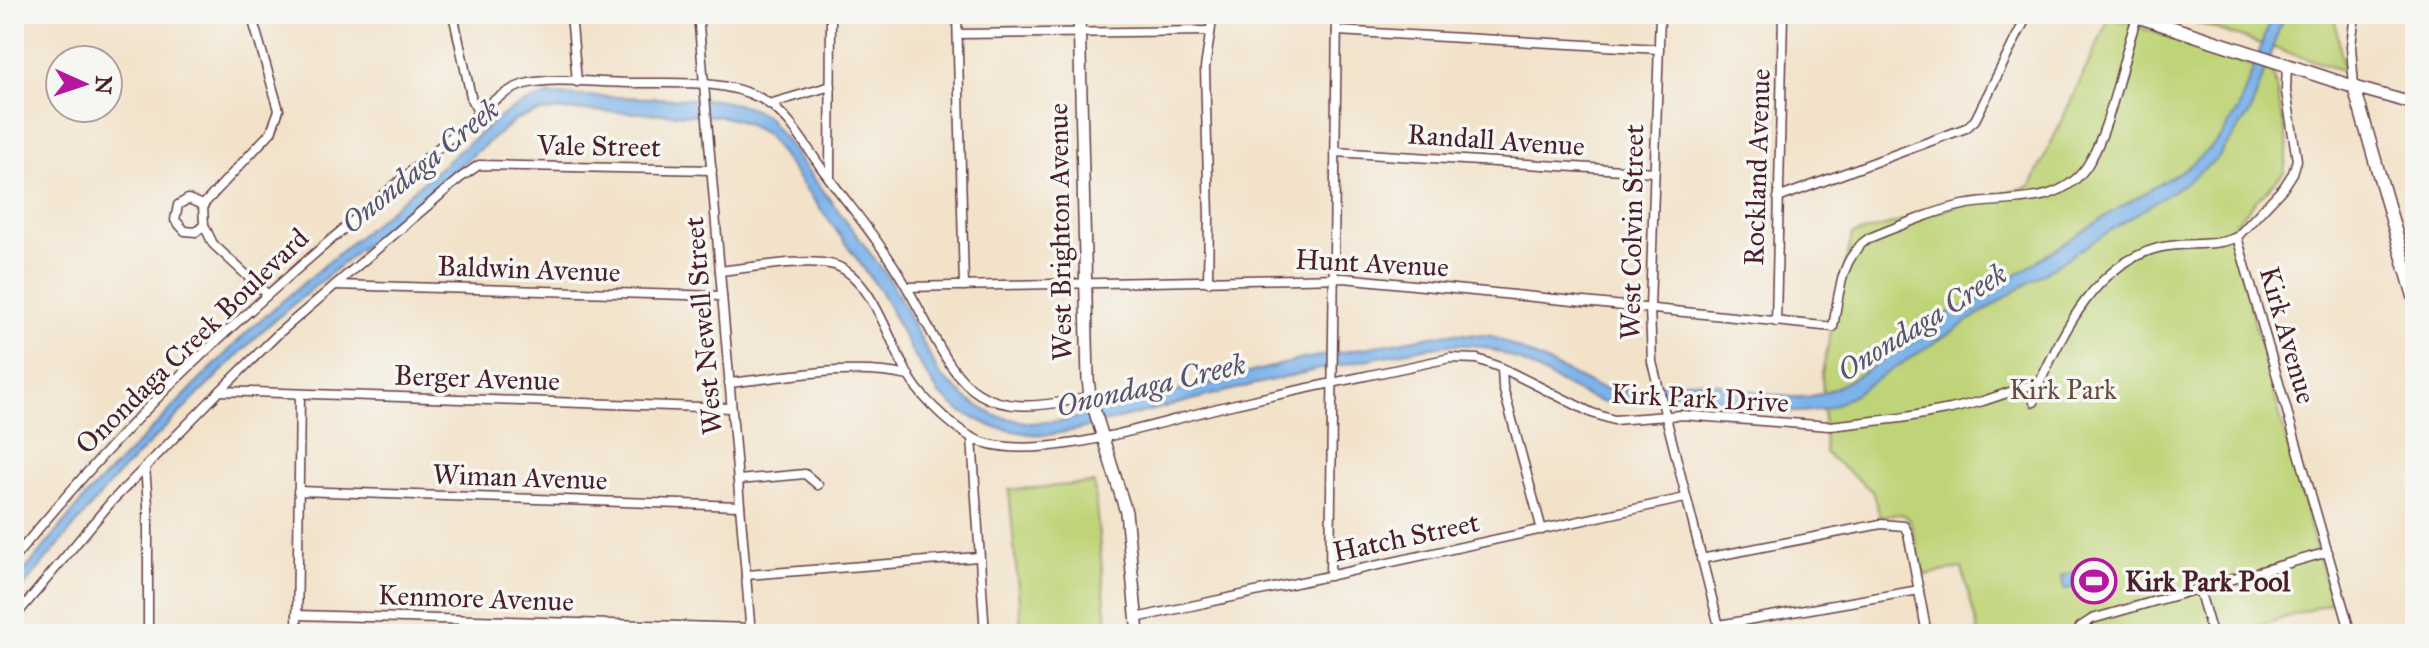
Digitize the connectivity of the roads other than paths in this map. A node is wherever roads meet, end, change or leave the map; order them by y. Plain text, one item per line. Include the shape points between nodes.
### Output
1 (251, 14) edge
2 (453, 14) edge
3 (571, 14) edge
4 (698, 14) edge
5 (831, 14) edge
6 (957, 14) edge
7 (1079, 14) edge
8 (1213, 14) edge
9 (1337, 14) edge
10 (1660, 14) edge
11 (1783, 14) edge
12 (2028, 14) edge
13 (2355, 14) edge
14 (2135, 15) edge
15 (1210, 31) junction
16 (1337, 31) junction
17 (1079, 32) junction
18 (958, 34) junction
19 (1659, 49) junction
20 (2282, 62) junction
21 (577, 82) junction
22 (705, 85) junction
23 (831, 86) junction
24 (2354, 87) junction
25 (769, 104) junction
26 (2415, 104) edge
27 (479, 113) junction
28 (1335, 152) junction
29 (485, 165) joint
30 (712, 170) junction
31 (1654, 172) junction
32 (830, 179) junction
33 (1778, 198) junction
34 (203, 205) junction
35 (204, 225) junction
36 (2237, 237) junction
37 (720, 271) junction
38 (1333, 278) junction
39 (1208, 282) junction
40 (1085, 284) junction
41 (334, 285) junction
42 (964, 286) junction
43 (907, 287) junction
44 (267, 294) junction
45 (722, 296) junction
46 (2415, 300) edge
47 (1650, 308) junction
48 (1776, 322) junction
49 (1502, 368) junction
50 (909, 376) junction
51 (2040, 382) junction
52 (729, 383) junction
53 (1331, 383) junction
54 (220, 391) junction
55 (300, 395) junction
56 (1092, 401) junction
57 (2034, 402) dead end
58 (731, 408) junction
59 (1666, 416) junction
60 (1102, 433) junction
61 (972, 438) junction
62 (145, 467) junction
63 (738, 480) junction
64 (818, 485) dead end
65 (298, 491) junction
66 (1685, 498) junction
67 (740, 506) junction
68 (1542, 530) junction
69 (2328, 552) junction
70 (978, 557) junction
71 (14, 558) edge
72 (1701, 559) junction
73 (746, 575) junction
74 (1330, 576) junction
75 (2199, 589) junction
76 (1919, 590) junction
77 (297, 615) junction
78 (14, 618) edge
79 (1136, 618) junction
80 (1720, 630) edge
81 (2079, 630) edge
82 (750, 631) edge
83 (148, 634) edge
84 (297, 634) edge
85 (985, 634) edge
86 (1138, 634) edge
87 (1927, 634) edge
88 (2212, 634) edge
89 (2351, 634) edge

1 - 34 street via 277,118 263,142
2 - 27 street
3 - 21 street
4 - 22 street, West Newell Street
5 - 23 street
6 - 18 street
7 - 17 street, West Brighton Avenue
8 - 15 street
9 - 16 street
10 - 19 street, West Colvin Street
11 - 33 street, Rockland Avenue
12 - 33 street via 1975,120 1966,128
13 - 24 street
14 - 20 main road
14 - 48 street, Hunt Avenue via 2099,143 2078,177 2041,198 1962,205 1869,238 1849,259 1833,327
15 - 17 street
15 - 39 street via 1205,68
16 - 19 street
16 - 28 street
17 - 18 street
17 - 40 street, West Brighton Avenue
18 - 42 street
19 - 31 street, West Colvin Street
20 - 24 main road
20 - 36 street, Kirk Avenue via 2297,160 2284,187
21 - 22 street, Onondaga Creek Boulevard
21 - 27 street, Onondaga Creek Boulevard via 525,84
22 - 25 street, Onondaga Creek Boulevard via 739,90
22 - 30 street, West Newell Street
23 - 25 street
23 - 32 street
24 - 26 street
24 - 46 main road
25 - 32 street, Onondaga Creek Boulevard
27 - 44 street, Onondaga Creek Boulevard
28 - 31 street, Randall Avenue
28 - 38 street
29 - 30 street, Vale Street
29 - 41 street, Onondaga Creek Boulevard via 460,178
30 - 37 street, West Newell Street
31 - 47 street, West Colvin Street
32 - 43 street, Onondaga Creek Boulevard
33 - 48 street, Rockland Avenue
34 - 35 street
34 - 35 street via 188,199 174,215 185,231 196,232
35 - 44 street via 213,244
36 - 51 street via 2160,247 2121,265 2085,301
36 - 69 street, Kirk Avenue
37 - 45 street, West Newell Street
37 - 50 street, Kirk Park Drive via 814,262 844,269 868,296
38 - 39 street, Hunt Avenue
38 - 47 street, Hunt Avenue
38 - 53 street
39 - 40 street, Hunt Avenue
40 - 42 street, Hunt Avenue
40 - 56 street, West Brighton Avenue
41 - 45 street, Baldwin Avenue
41 - 54 street, Onondaga Creek Boulevard
42 - 43 street, Hunt Avenue
43 - 56 street, Onondaga Creek Boulevard via 946,362 985,397 1015,407
44 - 71 street, Onondaga Creek Boulevard via 76,484
45 - 52 street, West Newell Street
47 - 48 street, Hunt Avenue
47 - 59 street, West Colvin Street via 1652,362
49 - 53 street, Kirk Park Drive via 1477,359 1450,358
49 - 59 street, Kirk Park Drive via 1605,418
49 - 68 street
50 - 52 street via 851,371
50 - 61 street, Kirk Park Drive
51 - 57 street
51 - 59 street, Kirk Park Drive via 1951,409 1830,426
52 - 58 street, West Newell Street
53 - 60 street, Kirk Park Drive
53 - 74 street
54 - 55 street, Berger Avenue
54 - 62 street, Onondaga Creek Boulevard
55 - 58 street, Berger Avenue
55 - 65 street
56 - 60 street, West Brighton Avenue
58 - 63 street, West Newell Street
59 - 66 street, West Colvin Street
60 - 61 street, Kirk Park Drive via 1030,447
60 - 79 street, West Brighton Avenue via 1126,512
61 - 70 street
62 - 78 street, Onondaga Creek Boulevard
62 - 83 street
63 - 64 street via 805,474
63 - 67 street, West Newell Street
65 - 67 street, Wiman Avenue
65 - 77 street
66 - 68 street, Hatch Street
66 - 72 street, West Colvin Street
67 - 73 street, West Newell Street
68 - 74 street, Hatch Street
69 - 75 street
69 - 89 street, Kirk Avenue
70 - 73 street
70 - 85 street
72 - 76 street via 1881,524 1904,526
72 - 80 street, West Colvin Street
73 - 82 street, West Newell Street
74 - 79 street, Hatch Street
75 - 81 street via 2092,619
75 - 88 street
76 - 80 street
76 - 87 street
77 - 82 street, Kenmore Avenue
77 - 84 street
79 - 86 street, West Brighton Avenue

